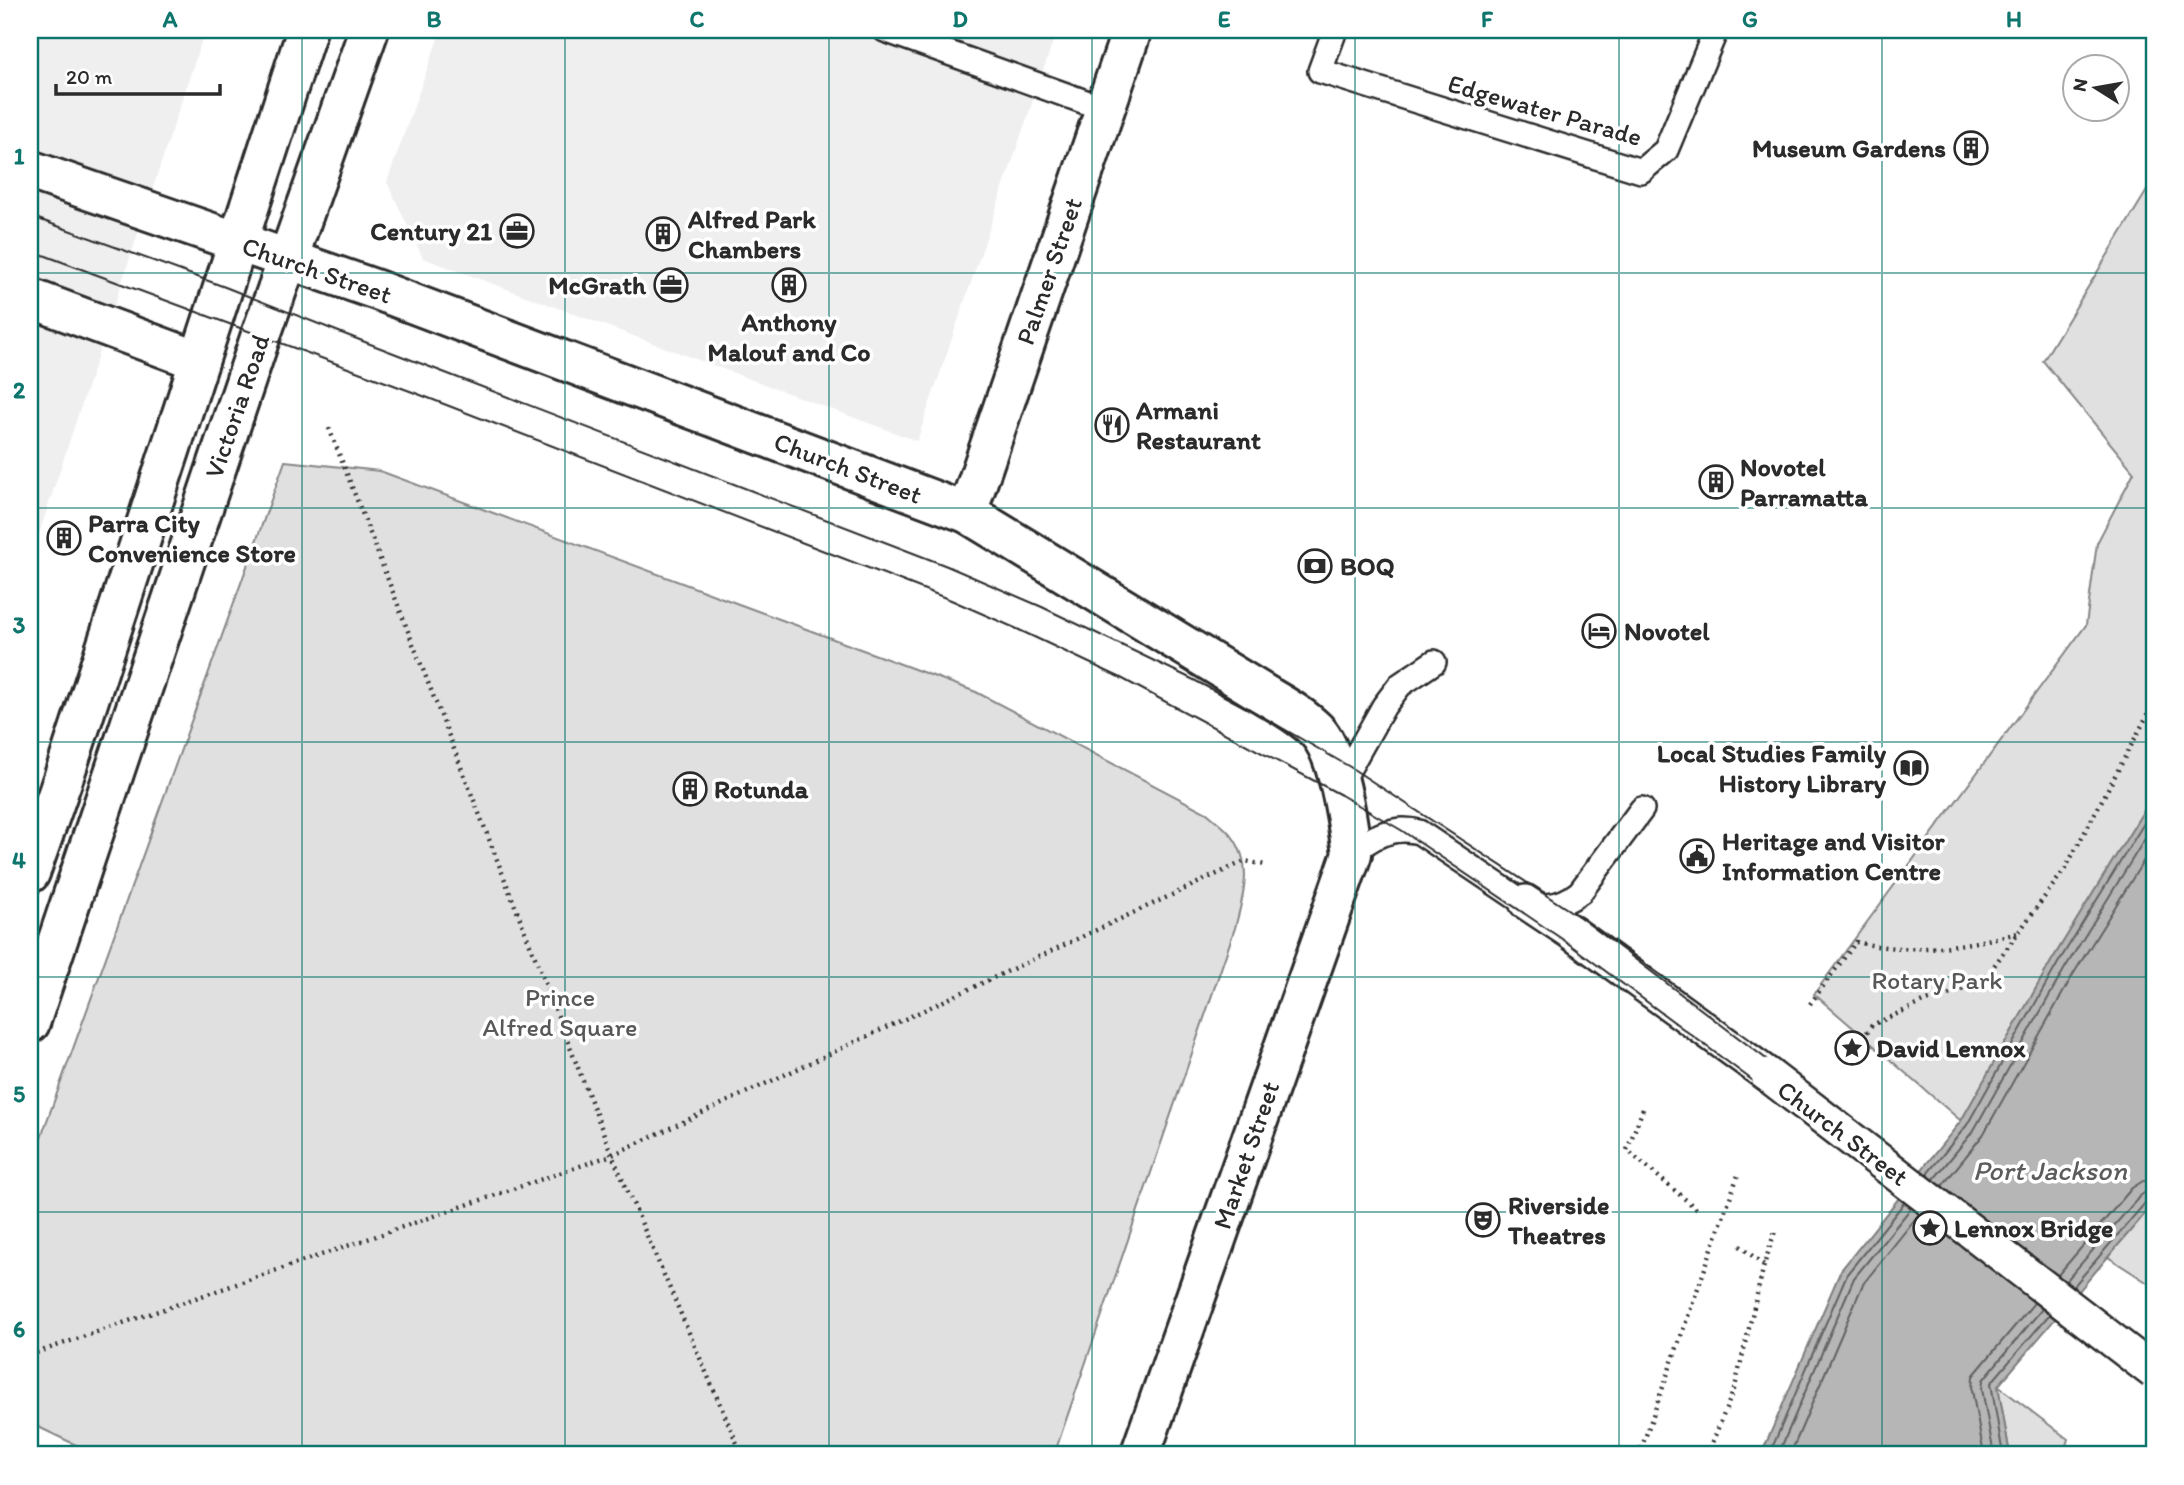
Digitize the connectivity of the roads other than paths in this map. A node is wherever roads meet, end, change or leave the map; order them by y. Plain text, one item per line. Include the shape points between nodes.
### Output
1 (307, 30) edge
2 (369, 30) edge
3 (885, 30) edge
4 (1132, 30) edge
5 (1335, 30) edge
6 (1716, 30) edge
7 (1105, 109) junction
8 (30, 170) edge
9 (239, 242) junction
10 (287, 260) junction
11 (30, 298) edge
12 (198, 361) junction
13 (967, 513) junction
14 (1434, 662) dead end
15 (1339, 786) junction
16 (1642, 808) dead end
17 (1352, 854) junction
18 (30, 873) edge
19 (1526, 902) junction
20 (30, 1023) edge
21 (2154, 1372) edge
22 (1140, 1455) edge

1 - 9 street, Victoria Road
2 - 10 street, Victoria Road
3 - 7 lane
4 - 7 street, Palmer Street
5 - 6 lane, Edgewater Parade via 1320,71 1641,171 1666,150
7 - 13 street, Palmer Street
8 - 9 street, Church Street
9 - 10 street, Church Street
9 - 12 street, Victoria Road
10 - 13 street, Church Street
10 - 20 street, Victoria Road
11 - 12 street
12 - 18 street, Victoria Road
13 - 15 street, Church Street via 1298,715 1318,732 1330,751
14 - 15 lane via 1401,685 1384,706
15 - 17 street, Church Street
16 - 19 lane, Church Street via 1587,883 1568,901 1555,906
17 - 19 lane, Church Street via 1386,833 1409,829
17 - 22 street, Market Street
19 - 21 street, Church Street, bridge via 1768,1075

